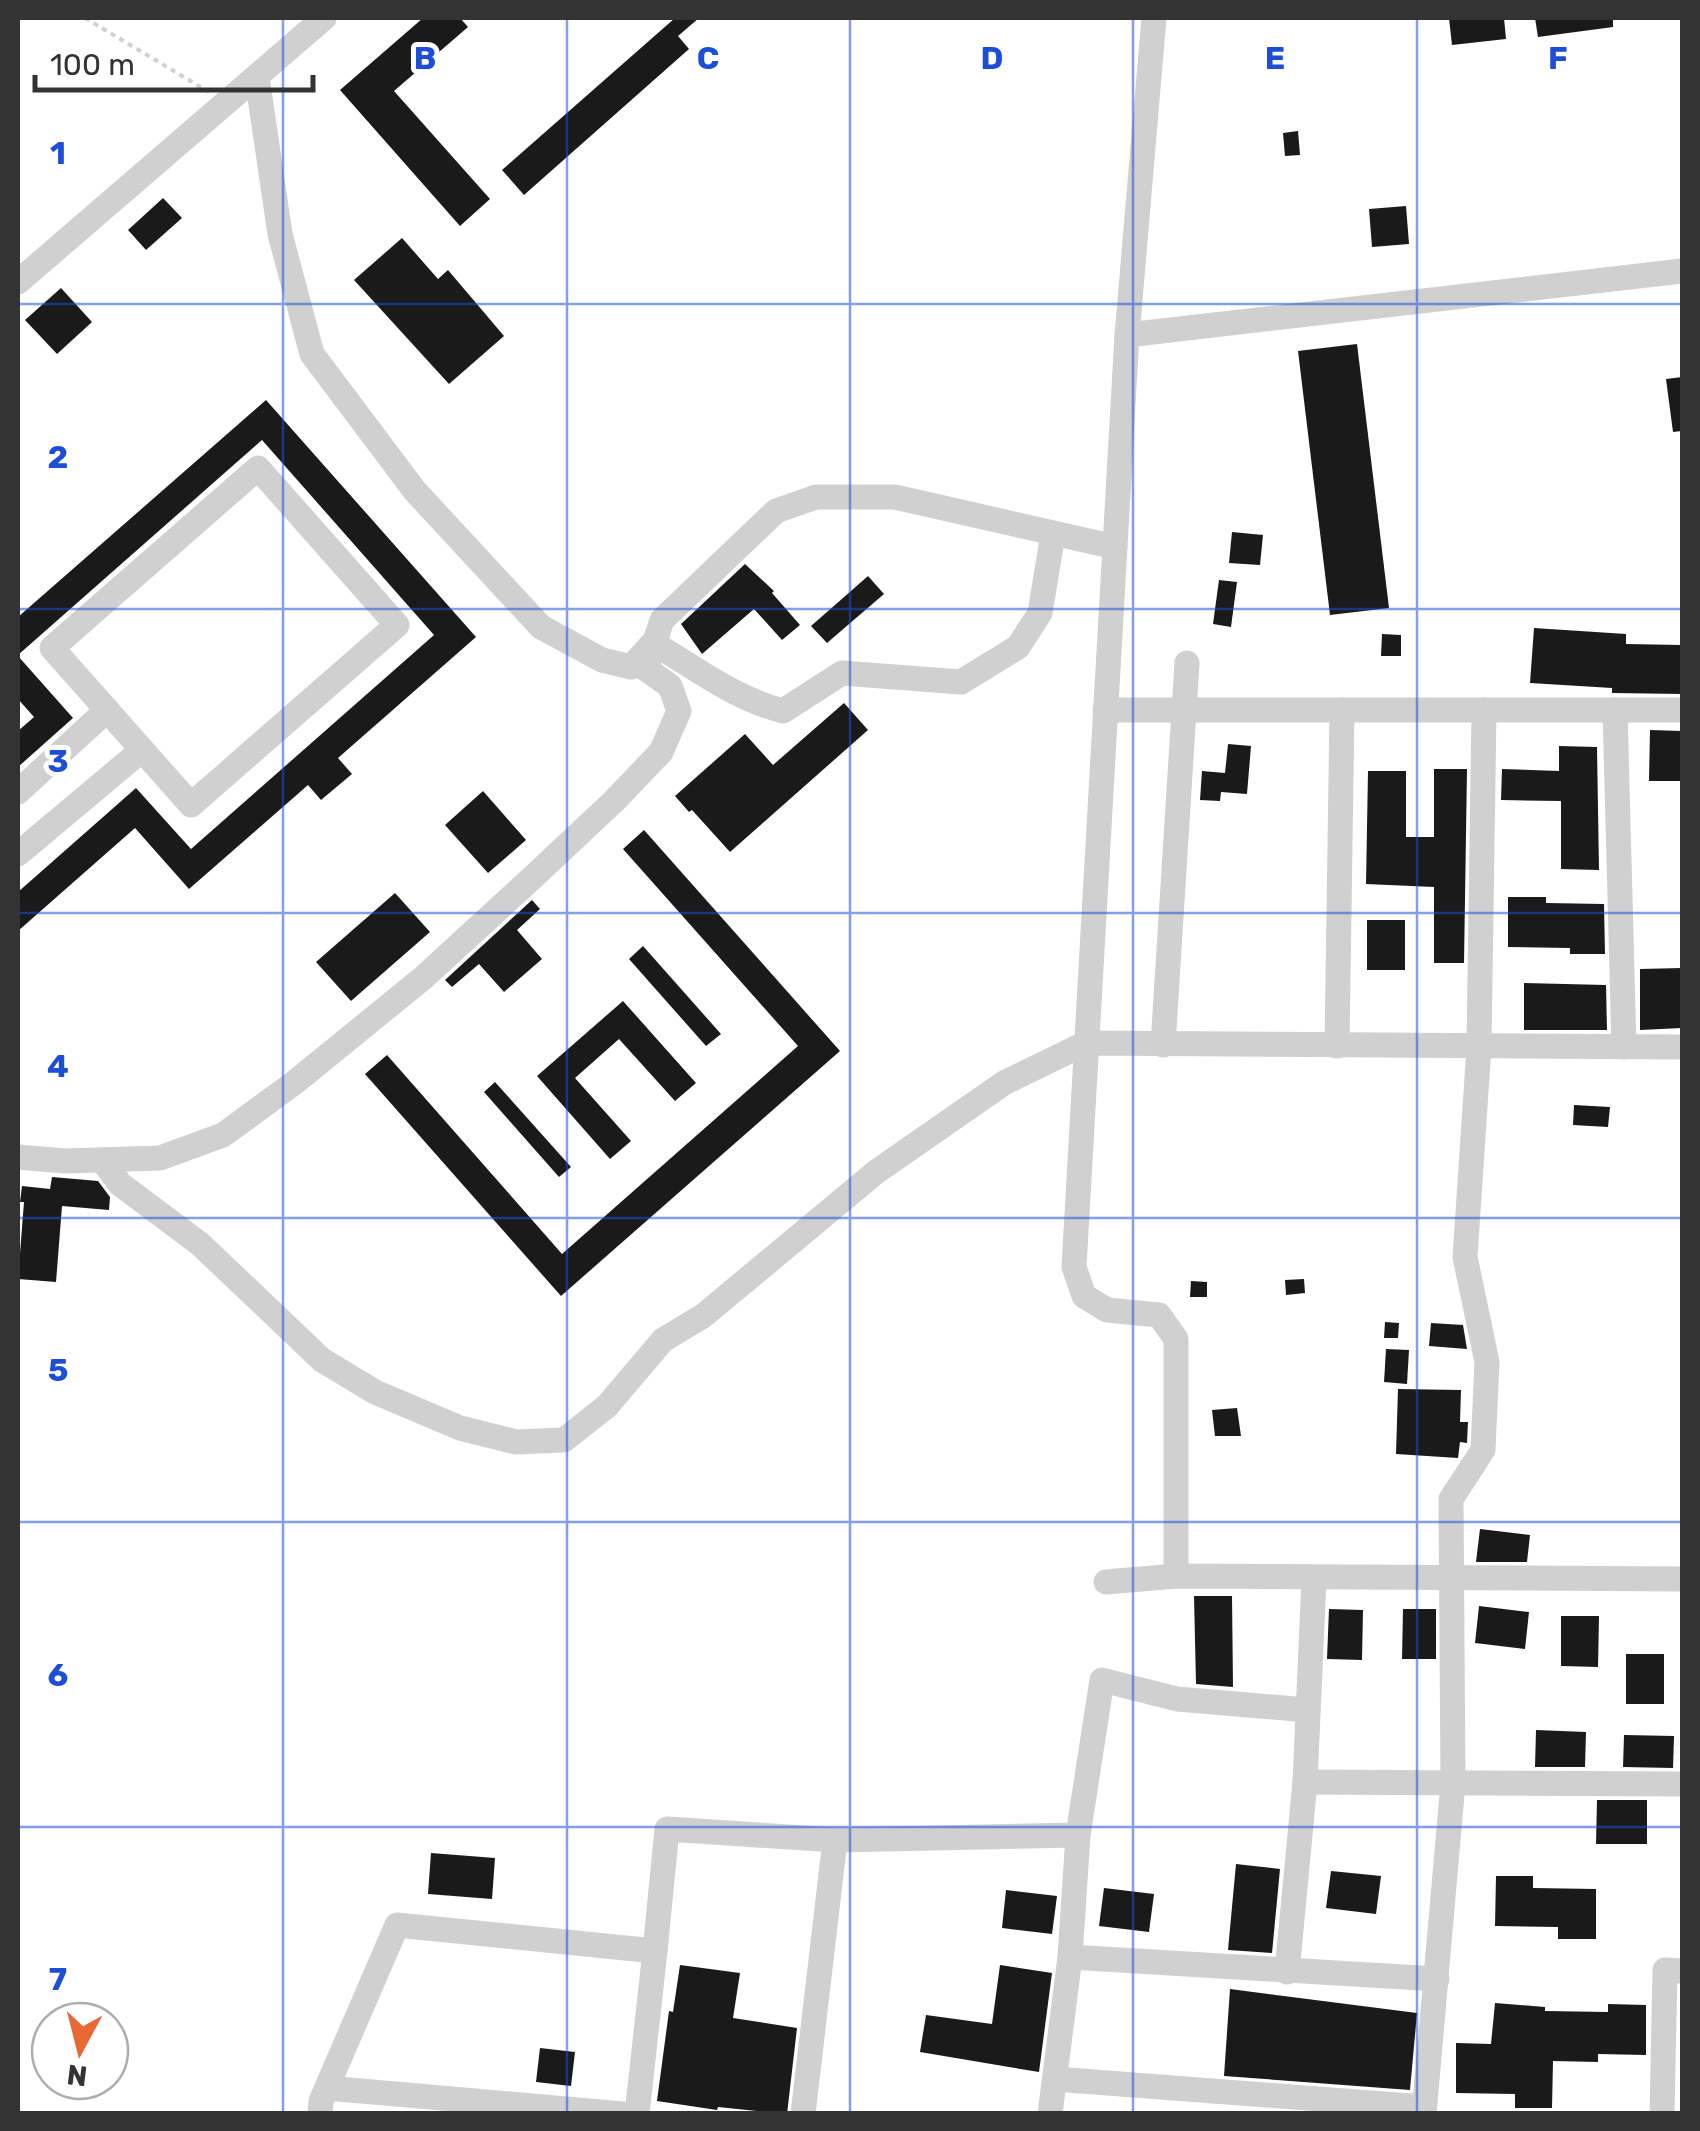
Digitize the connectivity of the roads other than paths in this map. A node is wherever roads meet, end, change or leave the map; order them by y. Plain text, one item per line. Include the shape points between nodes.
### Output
1 (324, 18) edge
2 (1154, 18) edge
3 (257, 76) junction
4 (1682, 271) edge
5 (18, 282) edge
6 (1127, 335) junction
7 (1054, 534) junction
8 (1115, 547) junction
9 (653, 643) junction
10 (1187, 662) dead end
11 (107, 710) junction
12 (1105, 710) junction
13 (1186, 710) junction
14 (1342, 710) junction
15 (1484, 710) junction
16 (1615, 710) junction
17 (1682, 710) edge
18 (142, 750) junction
19 (18, 792) edge
20 (18, 854) edge
21 (1086, 1043) junction
22 (1163, 1045) junction
23 (1337, 1046) junction
24 (1682, 1046) edge
25 (1479, 1047) junction
26 (1624, 1047) junction
27 (18, 1157) edge
28 (102, 1160) junction
29 (1176, 1576) junction
30 (1314, 1579) junction
31 (1682, 1579) edge
32 (1451, 1580) junction
33 (1106, 1582) dead end
34 (1308, 1710) junction
35 (1305, 1782) junction
36 (1453, 1783) junction
37 (1682, 1784) edge
38 (1078, 1835) junction
39 (835, 1840) junction
40 (655, 1951) junction
41 (1070, 1957) junction
42 (1682, 1971) edge
43 (1287, 1972) junction
44 (1437, 1980) junction
45 (1054, 2078) junction
46 (327, 2088) junction
47 (1424, 2110) edge
48 (320, 2114) edge
49 (623, 2114) edge
50 (637, 2114) edge
51 (803, 2114) edge
52 (1050, 2114) edge
53 (1662, 2114) edge

1 - 3 street
2 - 6 street
3 - 5 street
3 - 9 street via 280,234 312,354 415,491 541,627 602,660 631,667
4 - 6 street
6 - 8 street
7 - 8 street
7 - 9 street via 895,497 816,497 776,511 662,620
7 - 9 street via 1040,614 1018,647 961,682 842,673 783,711 718,686
8 - 12 street
9 - 28 street via 646,669 670,686 678,711 661,752 614,802 423,978 223,1135 160,1158
10 - 13 street
11 - 18 street
11 - 18 street via 52,648 258,468 396,625 190,805
11 - 19 street
12 - 13 street
12 - 21 street
13 - 14 street
13 - 22 street
14 - 15 street
14 - 23 street
15 - 16 street
15 - 25 street
16 - 17 street
16 - 26 street
18 - 20 street
21 - 22 street
21 - 28 street via 1004,1082 876,1172 703,1316 663,1340 607,1406 564,1440 516,1442 460,1428 375,1392 322,1360 200,1244 120,1184
21 - 29 street via 1074,1266 1084,1296 1107,1310 1159,1315 1176,1339
22 - 23 street
23 - 25 street
24 - 26 street
25 - 26 street
25 - 32 street via 1465,1257 1486,1362 1482,1450 1451,1500
27 - 28 street
29 - 30 street
29 - 33 street
30 - 32 street
30 - 34 street
31 - 32 street
32 - 36 street
34 - 35 street
34 - 38 street via 1176,1699 1102,1680
35 - 36 street
35 - 43 street
36 - 37 street
36 - 44 street
38 - 39 street
38 - 41 street
39 - 40 street via 667,1828
39 - 51 street
40 - 46 street via 397,1926
40 - 50 street
41 - 43 street
41 - 45 street
42 - 53 street via 1665,1970
43 - 44 street
44 - 47 street
45 - 47 street
45 - 52 street
46 - 48 street
46 - 49 street

